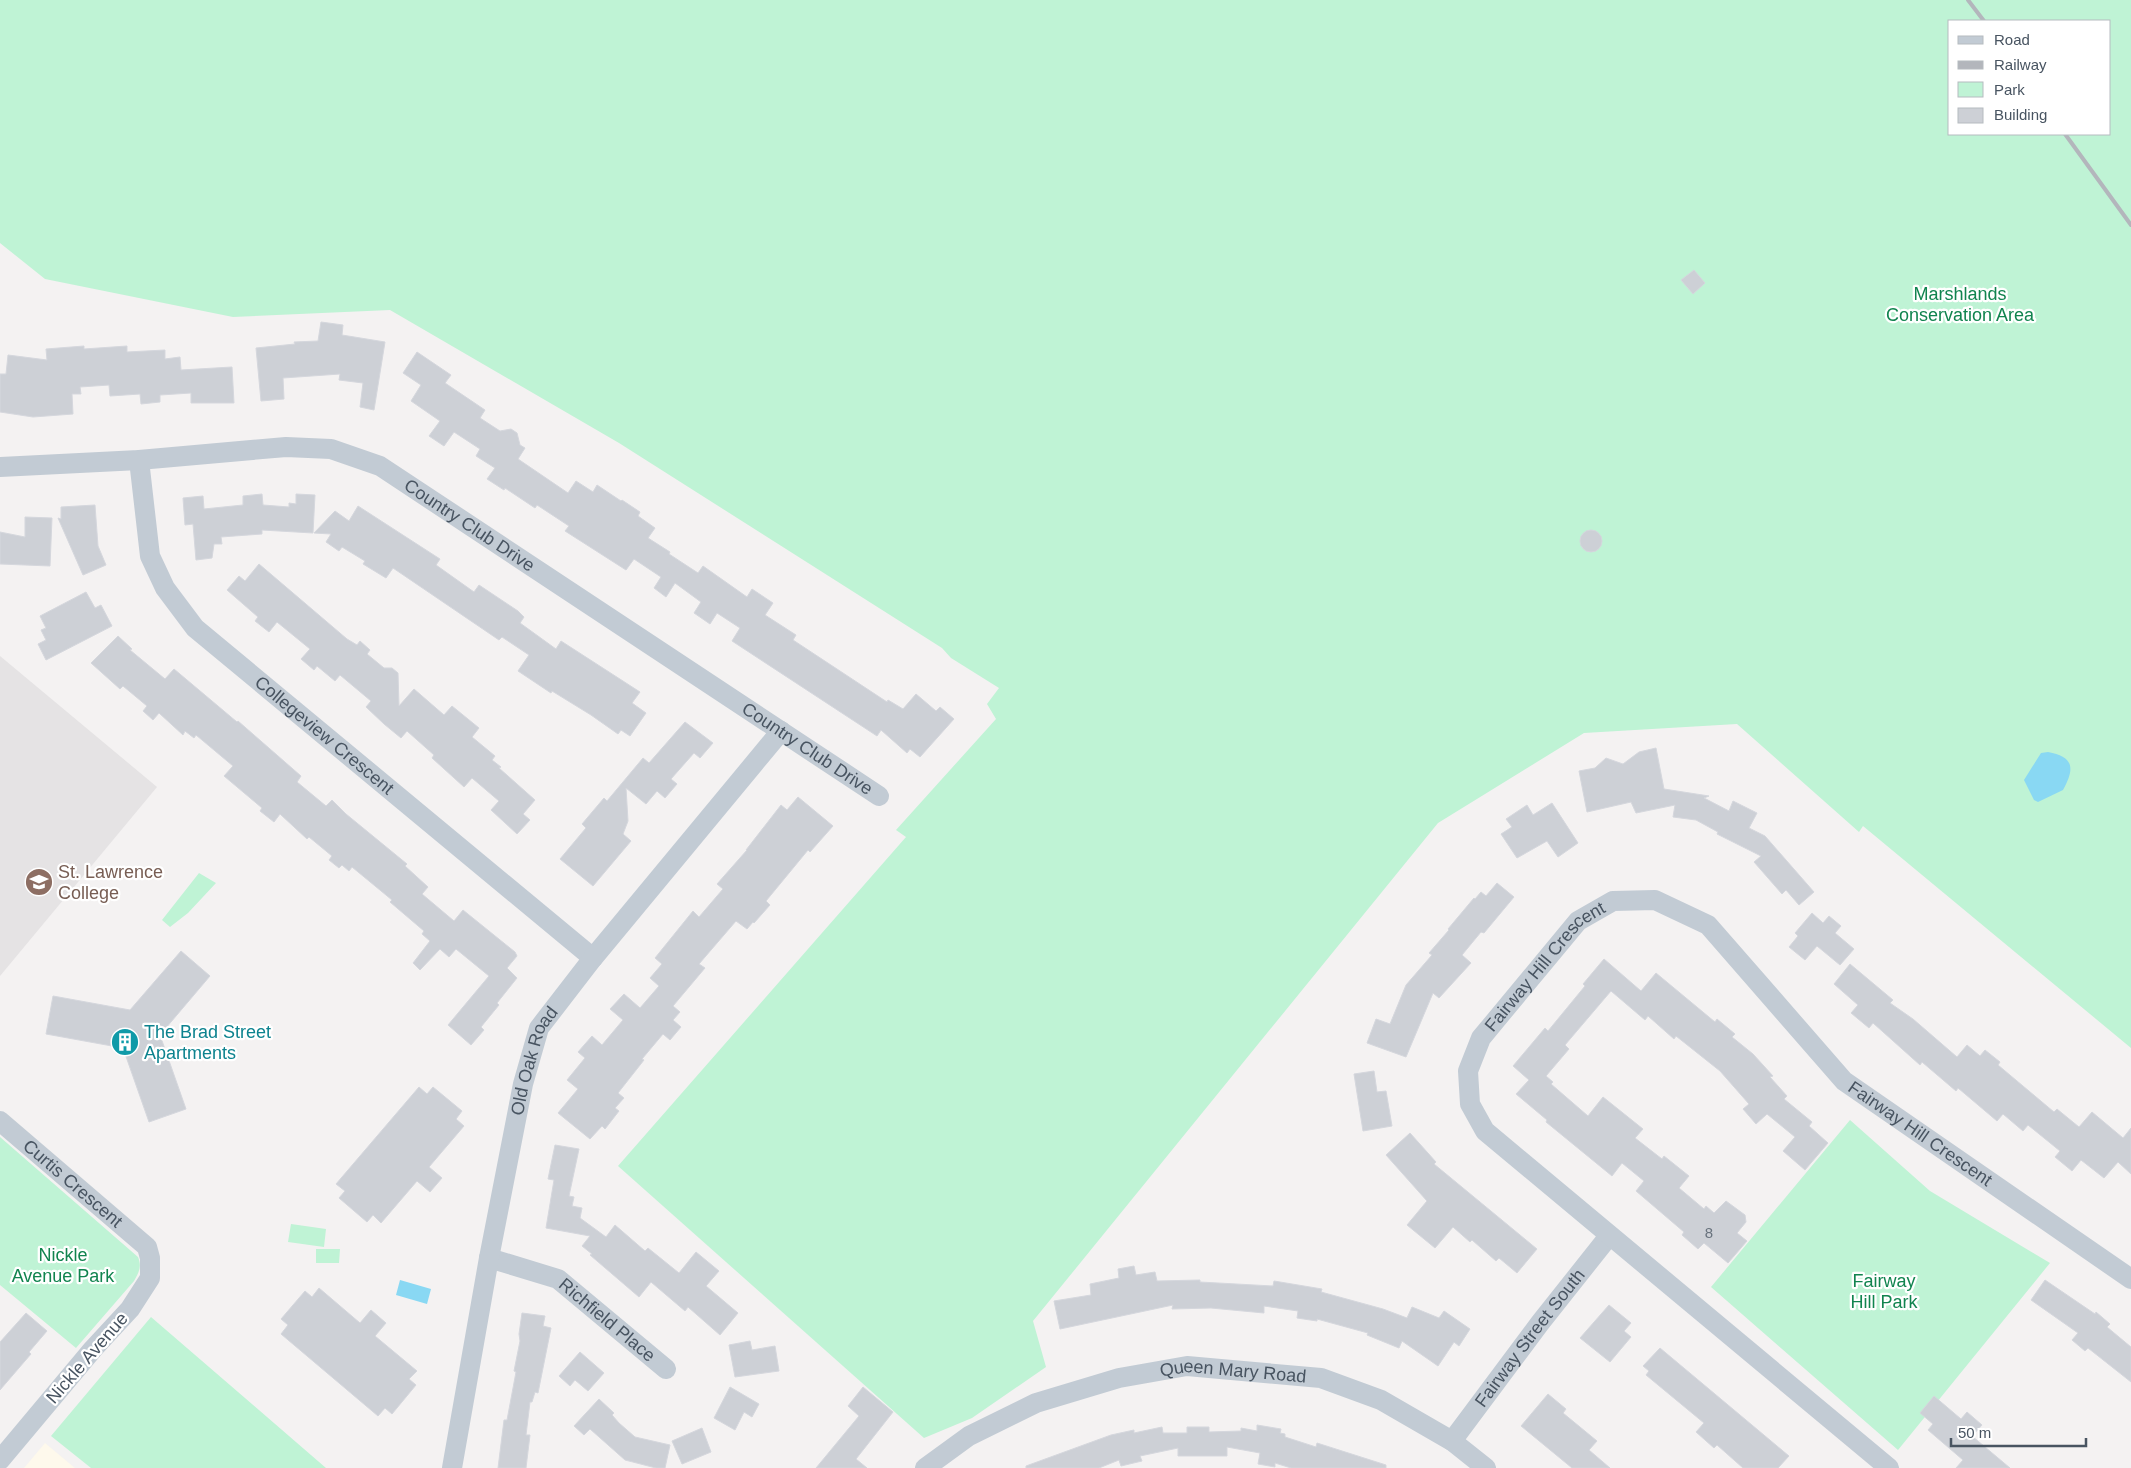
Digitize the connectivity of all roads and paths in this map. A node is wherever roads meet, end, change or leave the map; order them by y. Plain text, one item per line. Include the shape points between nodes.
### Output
1 (139, 460) junction
2 (0, 467) edge
3 (780, 731) junction
4 (879, 796) dead end
5 (593, 958) junction
6 (0, 1121) edge
7 (1609, 1236) junction
8 (147, 1247) joint
9 (489, 1258) junction
10 (2131, 1280) edge
11 (666, 1369) dead end
12 (1452, 1441) junction
13 (0, 1460) edge
14 (452, 1468) edge
15 (925, 1468) edge
16 (1486, 1468) edge
17 (1889, 1468) edge

1 - 2 street, Country Club Drive
1 - 3 street, Country Club Drive via 286,447 331,449 380,466
1 - 5 street, Collegeview Crescent via 150,556 165,588 195,628
3 - 4 street, Country Club Drive
3 - 5 street, Old Oak Road
5 - 9 street, Old Oak Road via 539,1028 523,1084
6 - 8 street, Curtis Crescent
7 - 10 street, Fairway Hill Crescent via 1485,1131 1470,1104 1468,1071 1481,1038 1578,921 1613,901 1655,900 1708,925 1844,1081
7 - 12 street, Fairway Street South
7 - 17 street, Fairway Hill Crescent
8 - 13 street, Nickle Avenue via 150,1278 130,1309
9 - 11 street, Richfield Place via 558,1279
9 - 14 street, Old Oak Road
12 - 15 street, Queen Mary Road via 1381,1400 1321,1378 1187,1366 1119,1378 1036,1403 969,1436
12 - 16 street, Queen Mary Road

